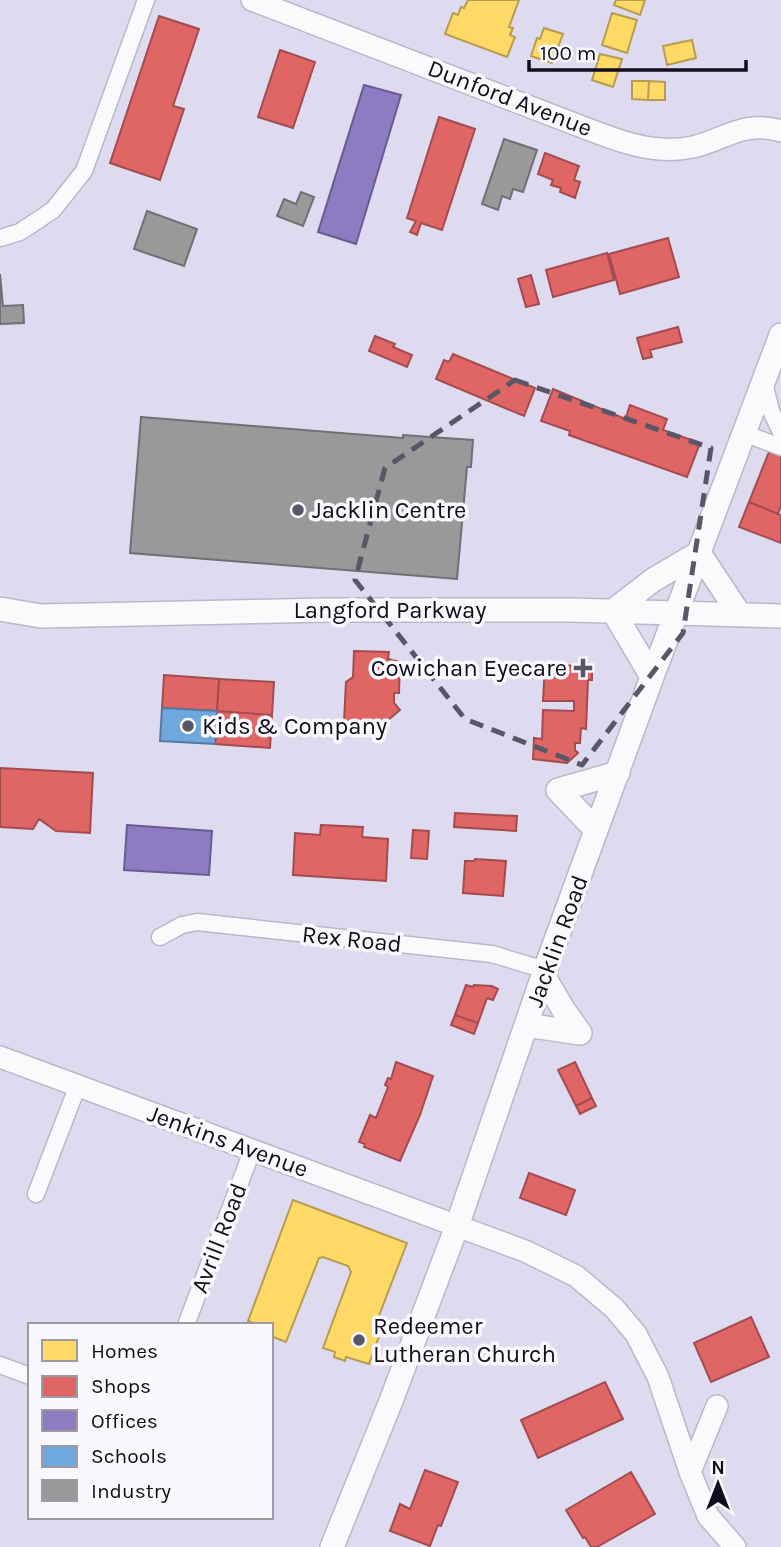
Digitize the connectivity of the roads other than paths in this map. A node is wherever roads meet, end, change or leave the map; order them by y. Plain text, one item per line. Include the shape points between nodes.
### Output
1 (146, 0) edge
2 (253, 0) edge
3 (778, 125) edge
4 (0, 238) edge
5 (781, 335) edge
6 (763, 381) junction
7 (781, 432) edge
8 (743, 433) junction
9 (781, 447) edge
10 (699, 553) junction
11 (0, 609) edge
12 (613, 611) junction
13 (676, 613) junction
14 (740, 615) junction
15 (781, 616) edge
16 (652, 677) junction
17 (618, 774) junction
18 (596, 830) junction
19 (160, 937) dead end
20 (544, 972) junction
21 (526, 1025) junction
22 (0, 1056) edge
23 (78, 1085) junction
24 (252, 1151) junction
25 (36, 1194) dead end
26 (457, 1226) junction
27 (187, 1323) edge
28 (0, 1364) edge
29 (28, 1375) edge
30 (718, 1406) dead end
31 (690, 1472) junction
32 (332, 1547) edge
33 (735, 1547) edge

1 - 4 street via 84,171 53,210 20,232
2 - 3 street, Dunford Avenue via 640,147 673,150 740,129
5 - 6 main road, Jacklin Road
6 - 7 street
6 - 8 main road, Jacklin Road
8 - 9 street
8 - 10 main road, Jacklin Road
10 - 12 main road
10 - 13 main road, Jacklin Road
10 - 14 main road
11 - 12 main road, Langford Parkway via 41,616
12 - 13 main road, Langford Parkway
12 - 16 main road
13 - 14 main road, Langford Parkway
13 - 16 main road, Jacklin Road
14 - 15 main road, Langford Parkway
16 - 17 main road, Jacklin Road
17 - 18 main road, Jacklin Road
17 - 18 main road via 558,790
18 - 20 main road, Jacklin Road
19 - 20 street, Rex Road via 197,922 492,954
20 - 21 main road, Jacklin Road
20 - 21 main road via 580,1033
21 - 26 main road, Jacklin Road
22 - 23 street, Jenkins Avenue
23 - 24 street, Jenkins Avenue
23 - 25 street
24 - 26 street, Jenkins Avenue
24 - 27 street, Avrill Road
26 - 31 street, Jenkins Avenue via 576,1276 614,1308 649,1356
26 - 32 main road, Jacklin Road
28 - 29 street
30 - 31 street
31 - 33 street, Jenkins Avenue via 709,1516

